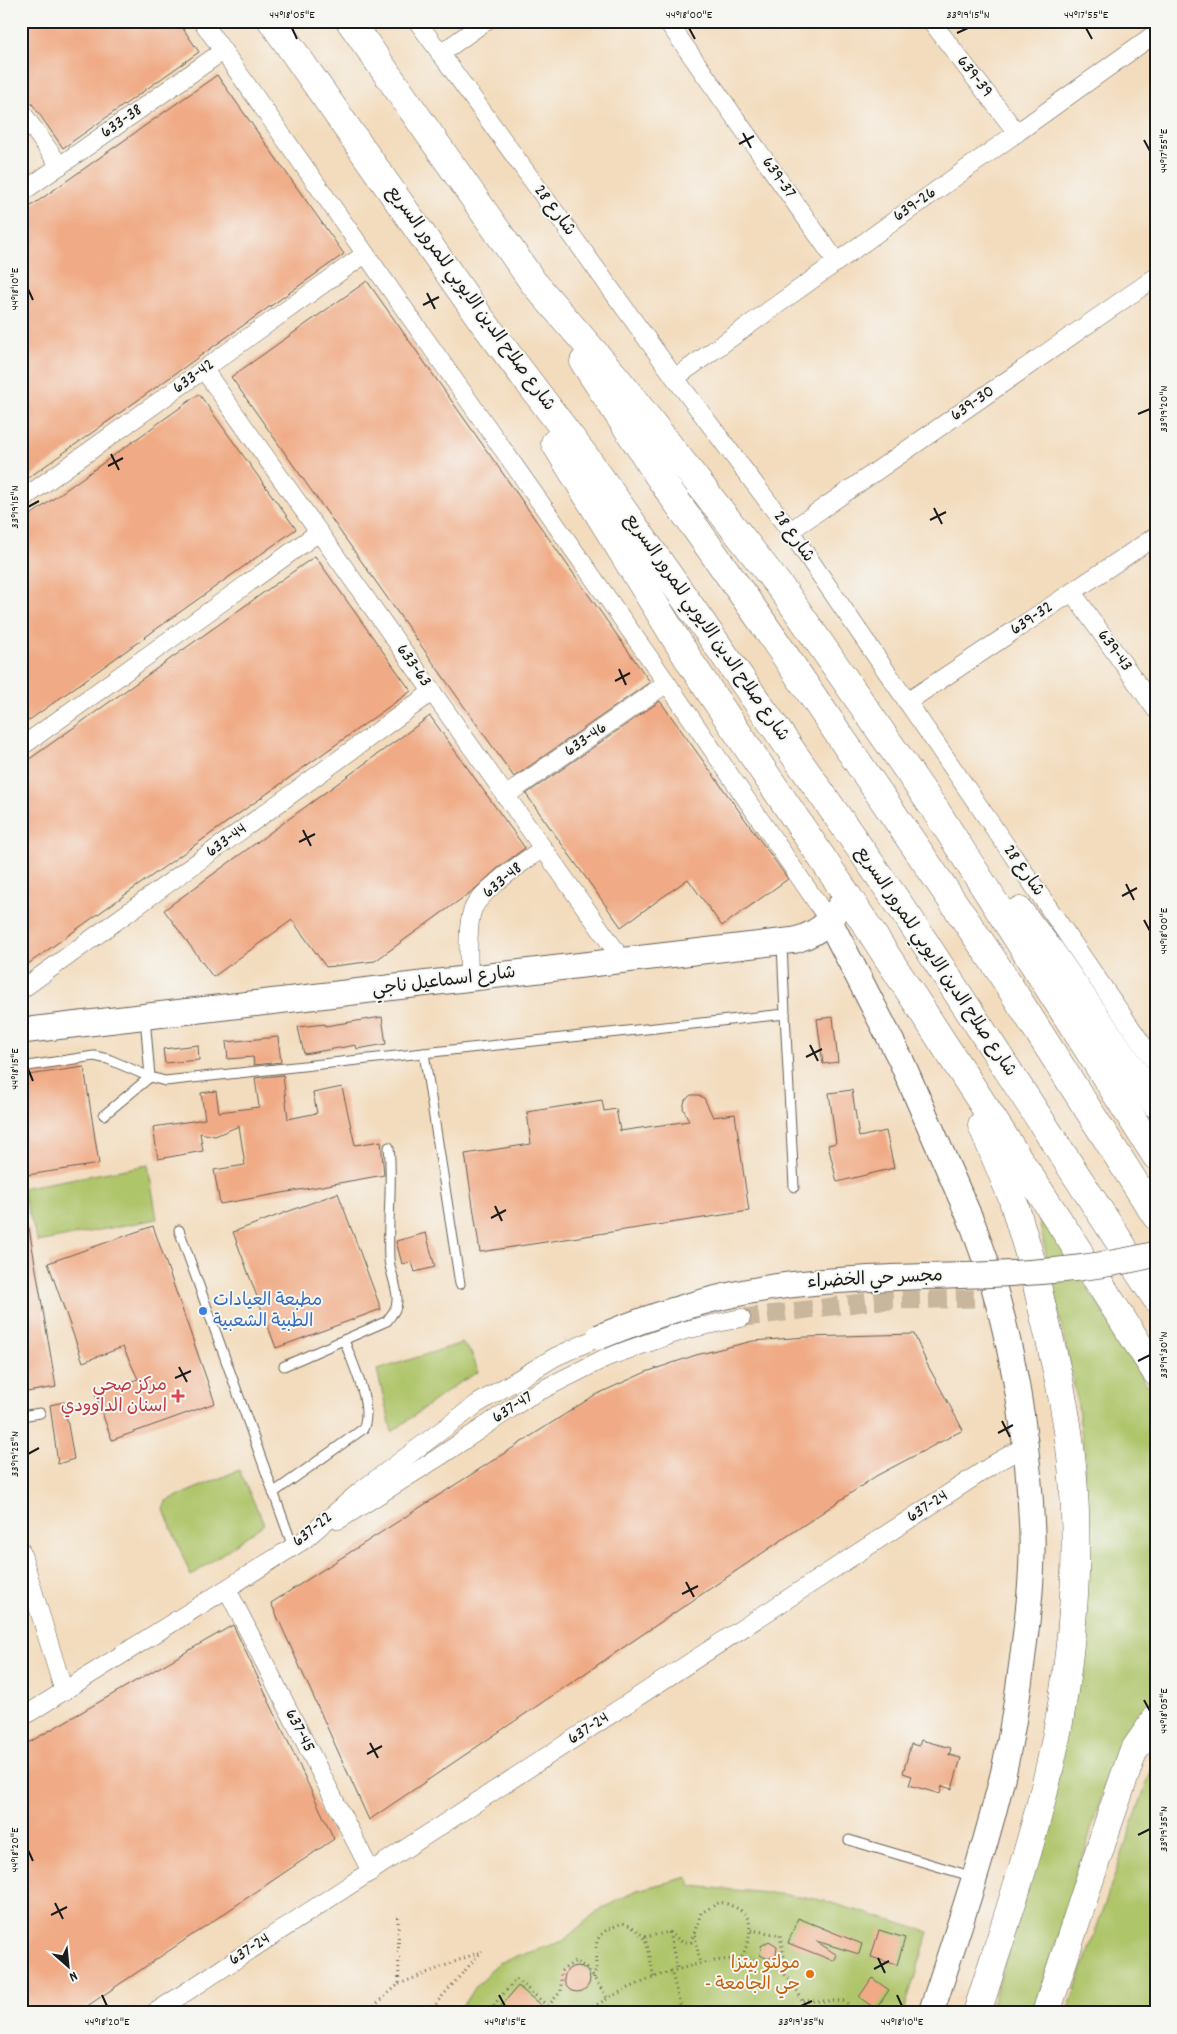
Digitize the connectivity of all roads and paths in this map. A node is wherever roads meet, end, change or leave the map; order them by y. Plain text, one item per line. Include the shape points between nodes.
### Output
1 (202, 21) edge
2 (272, 21) edge
3 (350, 21) edge
4 (417, 21) edge
5 (486, 21) edge
6 (667, 21) edge
7 (931, 21) edge
8 (1156, 33) edge
9 (223, 51) junction
10 (440, 54) junction
11 (21, 111) edge
12 (1017, 132) junction
13 (60, 166) junction
14 (21, 193) edge
15 (365, 254) junction
16 (836, 261) junction
17 (1156, 277) edge
18 (533, 282) junction
19 (481, 319) junction
20 (204, 370) junction
21 (675, 378) junction
22 (21, 500) edge
23 (790, 531) junction
24 (318, 532) junction
25 (1156, 536) edge
26 (1072, 592) junction
27 (667, 684) junction
28 (432, 692) junction
29 (907, 702) junction
30 (1156, 710) edge
31 (21, 748) edge
32 (506, 796) junction
33 (938, 814) junction
34 (543, 848) junction
35 (847, 895) junction
36 (830, 922) junction
37 (782, 942) junction
38 (623, 961) junction
39 (469, 979) junction
40 (21, 990) edge
41 (785, 1014) junction
42 (145, 1017) junction
43 (21, 1031) edge
44 (944, 1044) junction
45 (424, 1053) junction
46 (1154, 1058) edge
47 (21, 1067) edge
48 (150, 1078) junction
49 (1156, 1104) edge
50 (104, 1115) dead end
51 (389, 1147) dead end
52 (1156, 1156) edge
53 (794, 1187) dead end
54 (1156, 1216) edge
55 (179, 1230) dead end
56 (1122, 1247) dead end
57 (1079, 1252) dead end
58 (1030, 1257) dead end
59 (985, 1259) dead end
60 (1147, 1262) edge
61 (1096, 1278) dead end
62 (460, 1284) dead end
63 (1037, 1285) dead end
64 (994, 1287) dead end
65 (1156, 1298) edge
66 (741, 1318) tunnel mouth
67 (599, 1337) joint
68 (344, 1340) junction
69 (284, 1366) dead end
70 (1156, 1372) edge
71 (40, 1413) dead end
72 (21, 1416) edge
73 (1025, 1446) junction
74 (273, 1493) junction
75 (298, 1544) junction
76 (21, 1551) edge
77 (227, 1589) junction
78 (64, 1692) junction
79 (21, 1718) edge
80 (1156, 1719) edge
81 (849, 1840) dead end
82 (371, 1872) junction
83 (974, 1877) junction
84 (398, 1916) dead end
85 (751, 1930) junction
86 (669, 1932) junction
87 (695, 1934) junction
88 (644, 1937) junction
89 (742, 1958) junction
90 (700, 1964) junction
91 (677, 1968) junction
92 (671, 1970) junction
93 (787, 1976) junction
94 (594, 1978) junction
95 (654, 1978) junction
96 (399, 1984) junction
97 (608, 1999) junction
98 (803, 2000) junction
99 (680, 2004) junction
100 (548, 2006) junction
101 (154, 2013) edge
102 (366, 2013) edge
103 (431, 2013) edge
104 (487, 2013) edge
105 (556, 2013) edge
106 (585, 2013) edge
107 (670, 2013) edge
108 (687, 2013) edge
109 (806, 2013) edge
110 (853, 2013) edge
111 (931, 2013) edge
112 (978, 2013) edge
113 (1046, 2013) edge

1 - 9 street
2 - 19 highway, شارع صلاح الدين الايوبي للمرور السريع
3 - 18 highway
4 - 10 street, شارع 28
5 - 10 street
6 - 16 street, 639-37
7 - 12 street, 639-39
8 - 12 street, 639-26
9 - 13 street, 633-38
9 - 15 street
10 - 21 street, شارع 28
11 - 13 street
12 - 16 street, 639-26
13 - 14 street, 633-38
15 - 20 street, 633-42
15 - 27 street
16 - 21 street, 639-26
17 - 23 street, 639-30
18 - 33 highway via 617,379 787,596
18 - 54 highway via 662,481 994,962
19 - 35 highway via 692,665
19 - 56 highway, شارع صلاح الدين الايوبي للمرور السريع via 592,466 908,917
20 - 22 street, 633-42
20 - 24 street, 633-63
21 - 23 street, شارع 28
23 - 29 street, شارع 28
24 - 28 street, 633-63
24 - 31 street
25 - 26 street, 639-32
26 - 29 street, 639-32
26 - 30 street, 639-43
27 - 32 street, 633-46
27 - 36 street
28 - 32 street, 633-63
28 - 40 street, 633-44
29 - 46 street, شارع 28
32 - 34 street, 633-63
33 - 49 highway via 1050,951
33 - 52 highway
34 - 38 street, 633-63
34 - 39 street, 633-48 via 484,893 472,910
35 - 36 street, شارع اسماعيل ناجي
35 - 44 highway
36 - 37 street, شارع اسماعيل ناجي via 812,935
36 - 59 street via 900,1058
37 - 38 street, شارع اسماعيل ناجي
37 - 41 lane
38 - 39 street, شارع اسماعيل ناجي
39 - 42 street, شارع اسماعيل ناجي
41 - 45 lane
41 - 53 lane
42 - 43 street, شارع اسماعيل ناجي
42 - 48 lane
44 - 57 highway
44 - 58 highway via 980,1118 1015,1206
45 - 48 lane via 165,1082
45 - 62 lane
47 - 48 lane via 94,1056
48 - 50 lane
51 - 68 lane via 392,1173 389,1253 398,1299 396,1310 387,1321
55 - 74 lane
60 - 65 highway
60 - 67 street, مجسر حي الخضراء, bridge via 773,1287 707,1301
61 - 70 highway
63 - 112 highway via 1061,1388 1070,1447 1076,1535 1074,1618 1059,1722 1045,1780
64 - 73 street via 1015,1368
66 - 75 street, 637-47 via 651,1340 607,1357 528,1397 391,1488
67 - 75 street, 637-22 via 555,1357 477,1404 367,1485
68 - 69 lane
68 - 74 lane via 367,1421 363,1429
71 - 72 lane
73 - 82 street, 637-24
73 - 83 street via 1032,1533 1028,1620 1004,1771
74 - 75 lane
75 - 77 street, 637-22
76 - 78 street
77 - 78 street, 637-22
77 - 82 street, 637-45
78 - 79 street, 637-22
80 - 113 highway via 1133,1752
81 - 83 lane
82 - 101 street, 637-24
83 - 111 street
84 - 96 path
85 - 87 path via 740,1909 720,1902 701,1913
85 - 89 path
85 - 93 path via 780,1936
86 - 87 path via 682,1942 691,1942
86 - 88 path
86 - 91 path
87 - 90 path
88 - 94 path via 634,1927 623,1923 609,1928 598,1938 594,1950
88 - 95 path
89 - 90 path
89 - 93 path via 771,1964
90 - 91 path
91 - 92 path
92 - 95 path
92 - 99 path
93 - 98 path
94 - 97 path
94 - 100 path via 576,1961 568,1965 561,1971 561,1991
95 - 97 path
96 - 102 path
96 - 103 path via 482,1951
97 - 106 path
98 - 109 path
98 - 110 path via 846,2001
99 - 107 path
99 - 108 path
100 - 104 path via 516,1979
100 - 105 path

